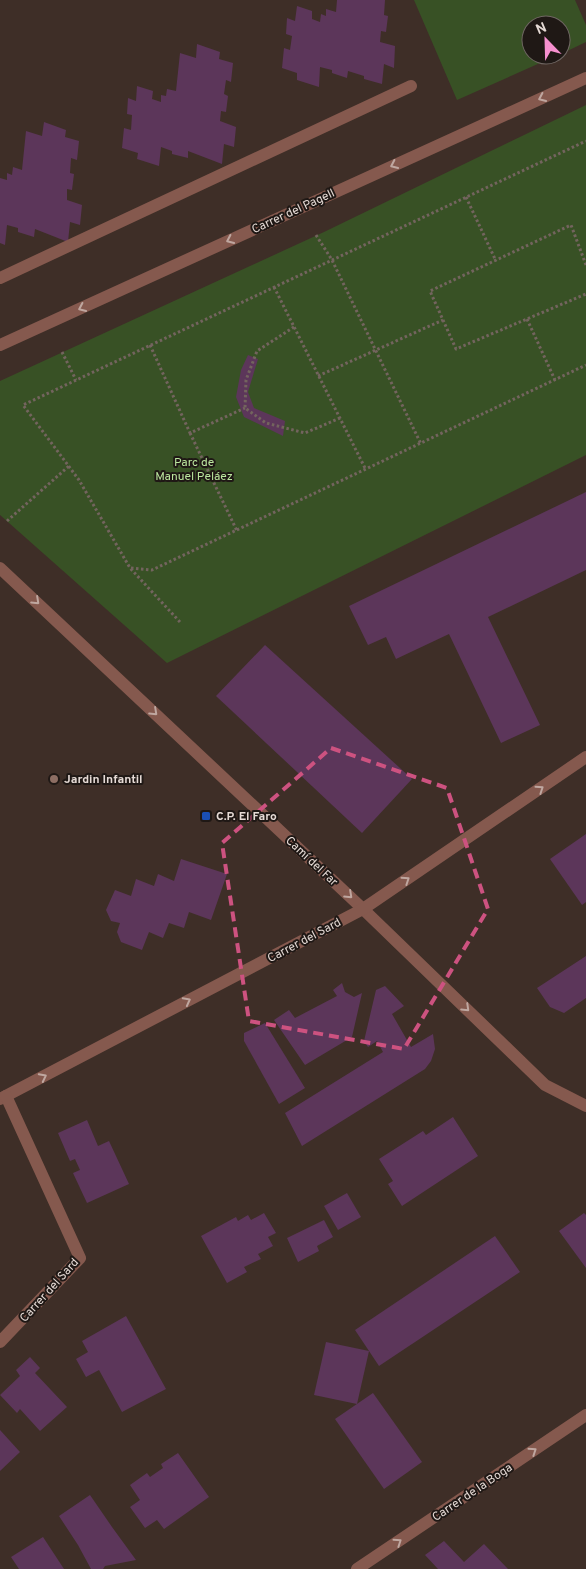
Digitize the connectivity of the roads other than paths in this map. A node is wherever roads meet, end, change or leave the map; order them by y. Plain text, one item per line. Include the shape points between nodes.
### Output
1 (586, 78) edge
2 (411, 86) dead end
3 (0, 278) edge
4 (0, 345) edge
5 (0, 568) edge
6 (586, 757) edge
7 (363, 909) junction
8 (3, 1098) edge
9 (586, 1106) edge
10 (0, 1342) edge
11 (586, 1415) edge
12 (357, 1569) edge

1 -> 4 street, Carrer del Pagell
2 - 3 street
5 -> 7 street, Camí del Far
7 -> 6 street, Carrer del Sard
8 -> 7 street, Carrer del Sard
7 -> 9 street, Camí del Far via 546,1085
8 - 10 street, Carrer del Sard via 80,1258
12 -> 11 street, Carrer de la Boga

